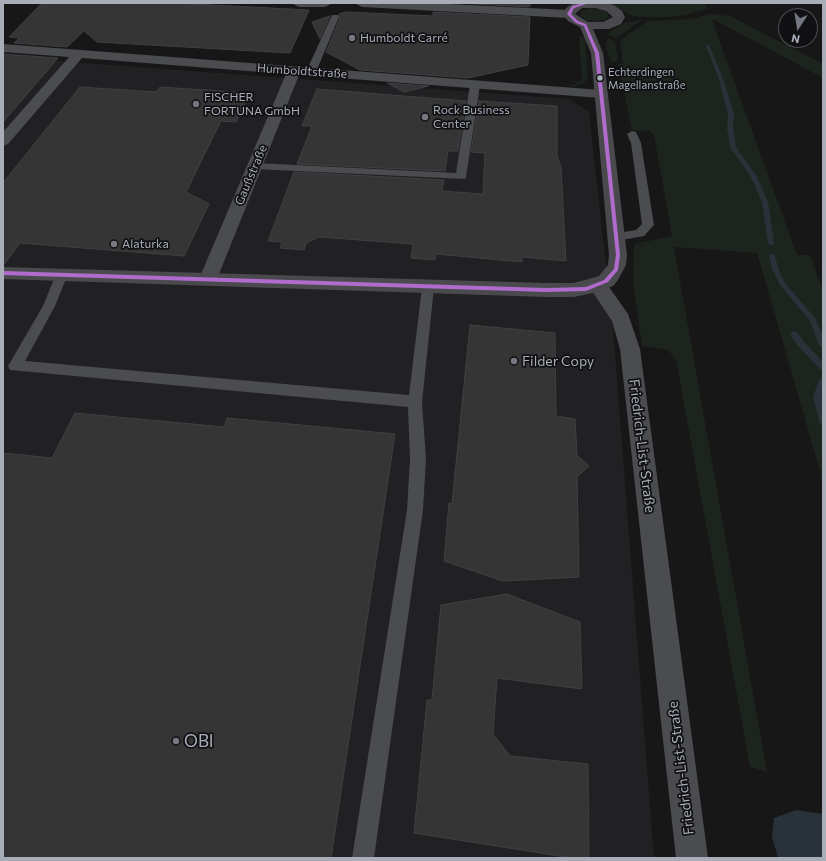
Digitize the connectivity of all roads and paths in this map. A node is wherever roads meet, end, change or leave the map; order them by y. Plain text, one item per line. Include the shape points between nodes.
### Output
1 (299, 3) edge
2 (325, 3) edge
3 (362, 3) edge
4 (586, 3) edge
5 (604, 4) edge
6 (569, 14) junction
7 (335, 17) dead end
8 (585, 25) junction
9 (605, 26) junction
10 (3, 48) edge
11 (597, 53) junction
12 (79, 54) junction
13 (294, 70) junction
14 (311, 72) junction
15 (475, 84) junction
16 (601, 94) junction
17 (632, 134) dead end
18 (3, 141) edge
19 (255, 166) junction
20 (616, 237) junction
21 (3, 273) edge
22 (62, 274) junction
23 (208, 279) junction
24 (597, 285) junction
25 (428, 287) junction
26 (415, 402) junction
27 (363, 858) edge
28 (692, 858) edge

1 - 2 street
3 - 6 street
4 - 5 main road
4 - 6 main road via 573,7
5 - 9 main road via 619,17 617,21
6 - 8 main road via 577,22
7 - 14 lane
8 - 9 main road
8 - 11 main road
9 - 11 main road
10 - 12 street, Humboldtstraße
11 - 16 main road
12 - 13 street, Humboldtstraße
12 - 18 street
13 - 14 street, Humboldtstraße
13 - 19 street, Gaußstraße
14 - 15 street, Humboldtstraße
15 - 16 street, Humboldtstraße
15 - 19 lane via 461,177
16 - 20 main road
17 - 20 lane via 636,143 648,225 640,233
19 - 23 street, Gaußstraße
20 - 24 main road via 616,270 606,281
21 - 22 main road
22 - 23 main road
22 - 26 lane via 49,306 15,366
23 - 25 main road
24 - 25 main road via 574,290
24 - 28 street, Friedrich-List-Straße via 621,319 630,349
25 - 26 lane
26 - 27 lane via 418,459 415,510

